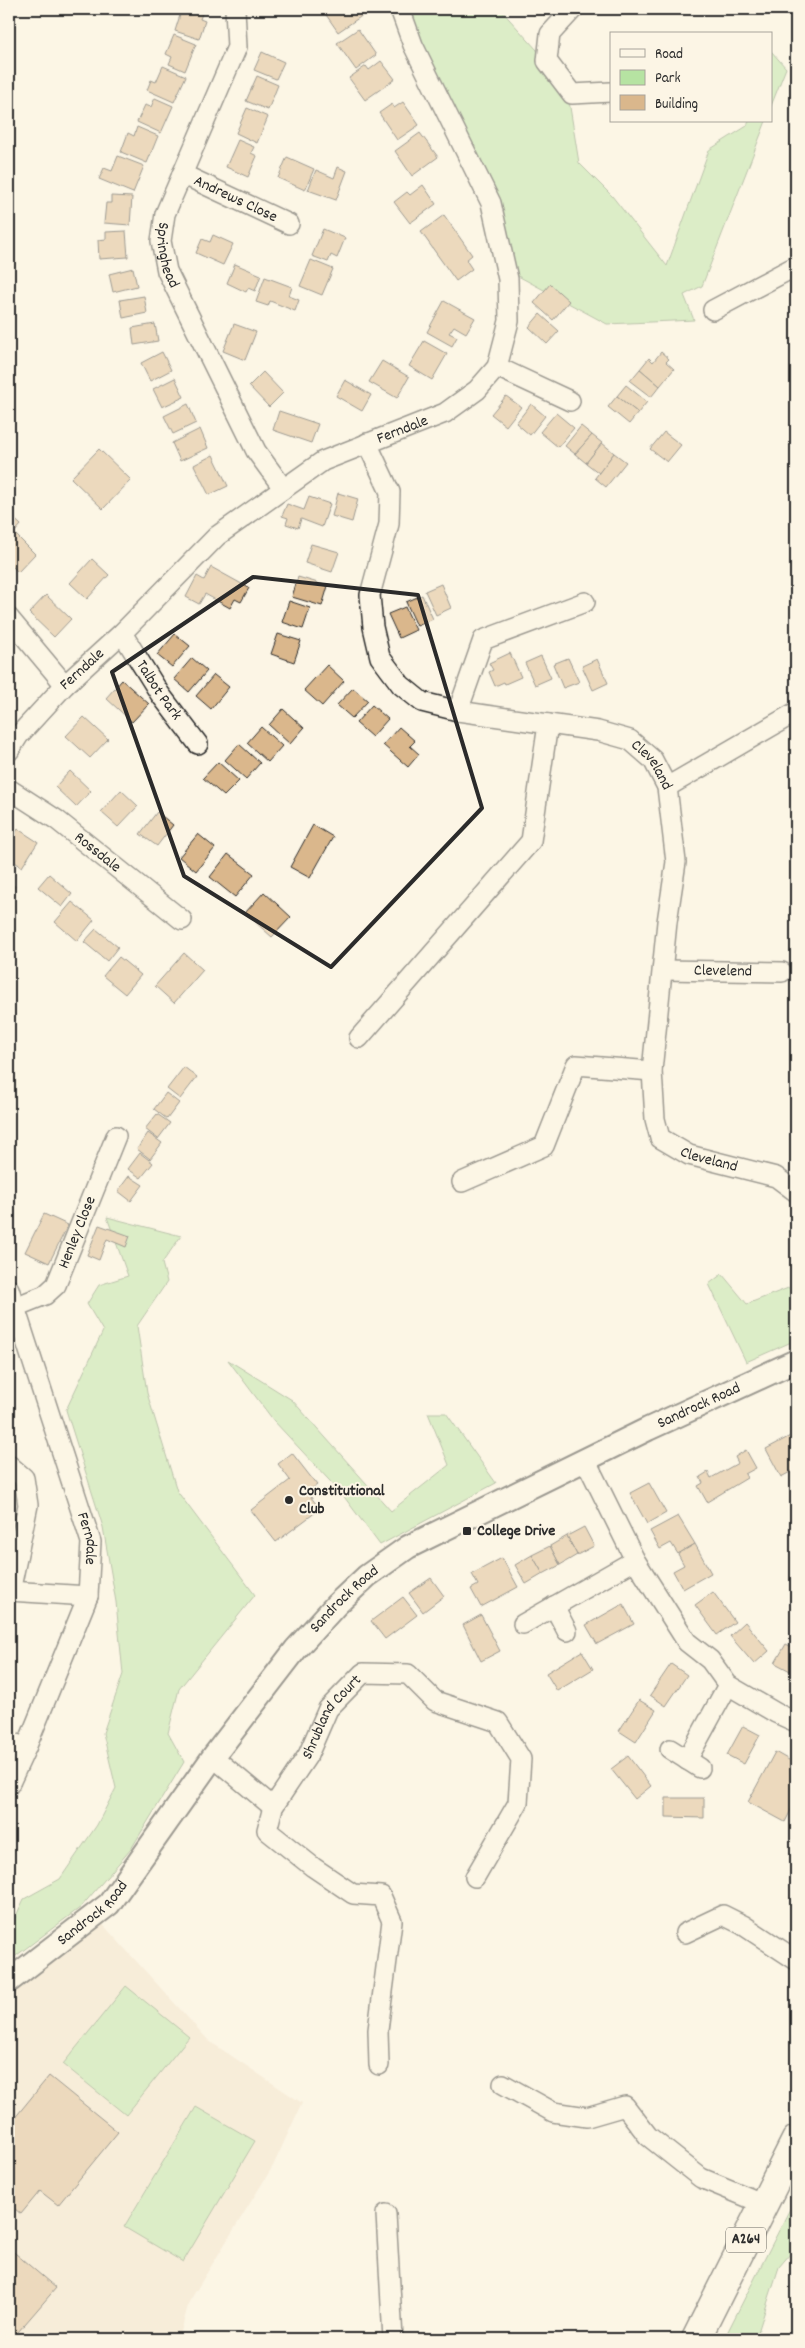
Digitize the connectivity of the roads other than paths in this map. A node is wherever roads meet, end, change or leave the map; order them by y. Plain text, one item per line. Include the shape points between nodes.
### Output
1 (235, 9) edge
2 (400, 9) edge
3 (573, 9) edge
4 (610, 92) edge
5 (182, 174) junction
6 (289, 224) dead end
7 (796, 266) edge
8 (713, 310) dead end
9 (496, 367) junction
10 (570, 401) dead end
11 (367, 443) junction
12 (283, 488) junction
13 (585, 602) dead end
14 (9, 618) edge
15 (122, 633) junction
16 (65, 685) junction
17 (458, 711) junction
18 (796, 712) edge
19 (548, 724) junction
20 (14, 731) edge
21 (198, 744) dead end
22 (9, 751) edge
23 (667, 787) junction
24 (9, 789) edge
25 (182, 920) dead end
26 (663, 970) junction
27 (782, 972) dead end
28 (359, 1038) dead end
29 (652, 1071) junction
30 (116, 1136) dead end
31 (462, 1182) dead end
32 (796, 1192) edge
33 (9, 1289) edge
34 (16, 1307) junction
35 (796, 1361) edge
36 (586, 1462) junction
37 (9, 1465) edge
38 (635, 1560) junction
39 (9, 1592) edge
40 (88, 1596) junction
41 (554, 1606) junction
42 (523, 1624) dead end
43 (567, 1631) dead end
44 (728, 1685) junction
45 (796, 1722) edge
46 (9, 1741) edge
47 (26, 1748) junction
48 (670, 1749) dead end
49 (213, 1757) junction
50 (9, 1785) edge
51 (273, 1807) junction
52 (475, 1877) dead end
53 (684, 1933) dead end
54 (796, 1960) edge
55 (9, 1981) edge
56 (379, 2065) dead end
57 (503, 2084) dead end
58 (796, 2140) edge
59 (764, 2204) junction
60 (386, 2214) dead end
61 (393, 2339) edge
62 (696, 2339) edge

1 - 5 street, Springhead via 237,46
2 - 9 street, Ferndale via 413,45 491,203 508,278 509,321
3 - 4 street via 550,34 547,61 572,94
5 - 6 street, Andrews Close
5 - 12 street, Springhead via 165,214 161,241 167,271 256,451
7 - 8 street
9 - 10 street
9 - 11 street, Ferndale via 477,390 445,413
11 - 12 street, Ferndale via 323,461
11 - 17 street, Cleveland via 390,492 389,524 370,595 380,657 401,685 422,702
12 - 15 street, Ferndale via 217,536
13 - 17 street via 483,640
14 - 16 street
15 - 16 street, Ferndale
15 - 21 street, Talbot Park via 160,694
16 - 20 street, Ferndale
17 - 19 street, Cleveland
18 - 23 street
19 - 23 street, Cleveland via 598,731 630,740 653,760
19 - 28 street via 531,841
20 - 22 street, Ferndale
23 - 26 street, Cleveland via 676,862 666,922
24 - 25 street, Rossdale via 57,820
26 - 27 street, Clevelend
26 - 29 street, Cleveland
29 - 31 street via 576,1065 544,1146
29 - 32 street, Cleveland via 655,1119 660,1138 689,1155 776,1177
30 - 34 street, Henley Close via 56,1285 45,1294
33 - 34 street, Ferndale
34 - 40 street, Ferndale via 91,1542
35 - 36 street, Sandrock Road via 669,1419
36 - 38 street
36 - 49 street, Sandrock Road via 408,1547 367,1576 296,1649
37 - 39 street via 24,1478 28,1505
38 - 41 street
38 - 44 street via 687,1642 710,1660
39 - 40 street
40 - 47 street, Ferndale
41 - 42 street
41 - 43 street
44 - 45 street via 776,1714
44 - 48 street via 693,1764
46 - 47 street
47 - 50 street, Ferndale
49 - 51 street
49 - 55 street, Sandrock Road via 109,1904
51 - 52 street, Shrubland Court via 308,1755 328,1709 362,1673 408,1674 435,1700 498,1722 521,1760 518,1803
51 - 56 street, Shrubland Court via 267,1830 313,1868 353,1894 381,1896 392,1921 378,2030
53 - 54 street via 723,1915
57 - 59 street via 553,2112 587,2117 625,2106 648,2136 701,2178
58 - 59 main road, A264
59 - 62 main road, A264
60 - 61 street

